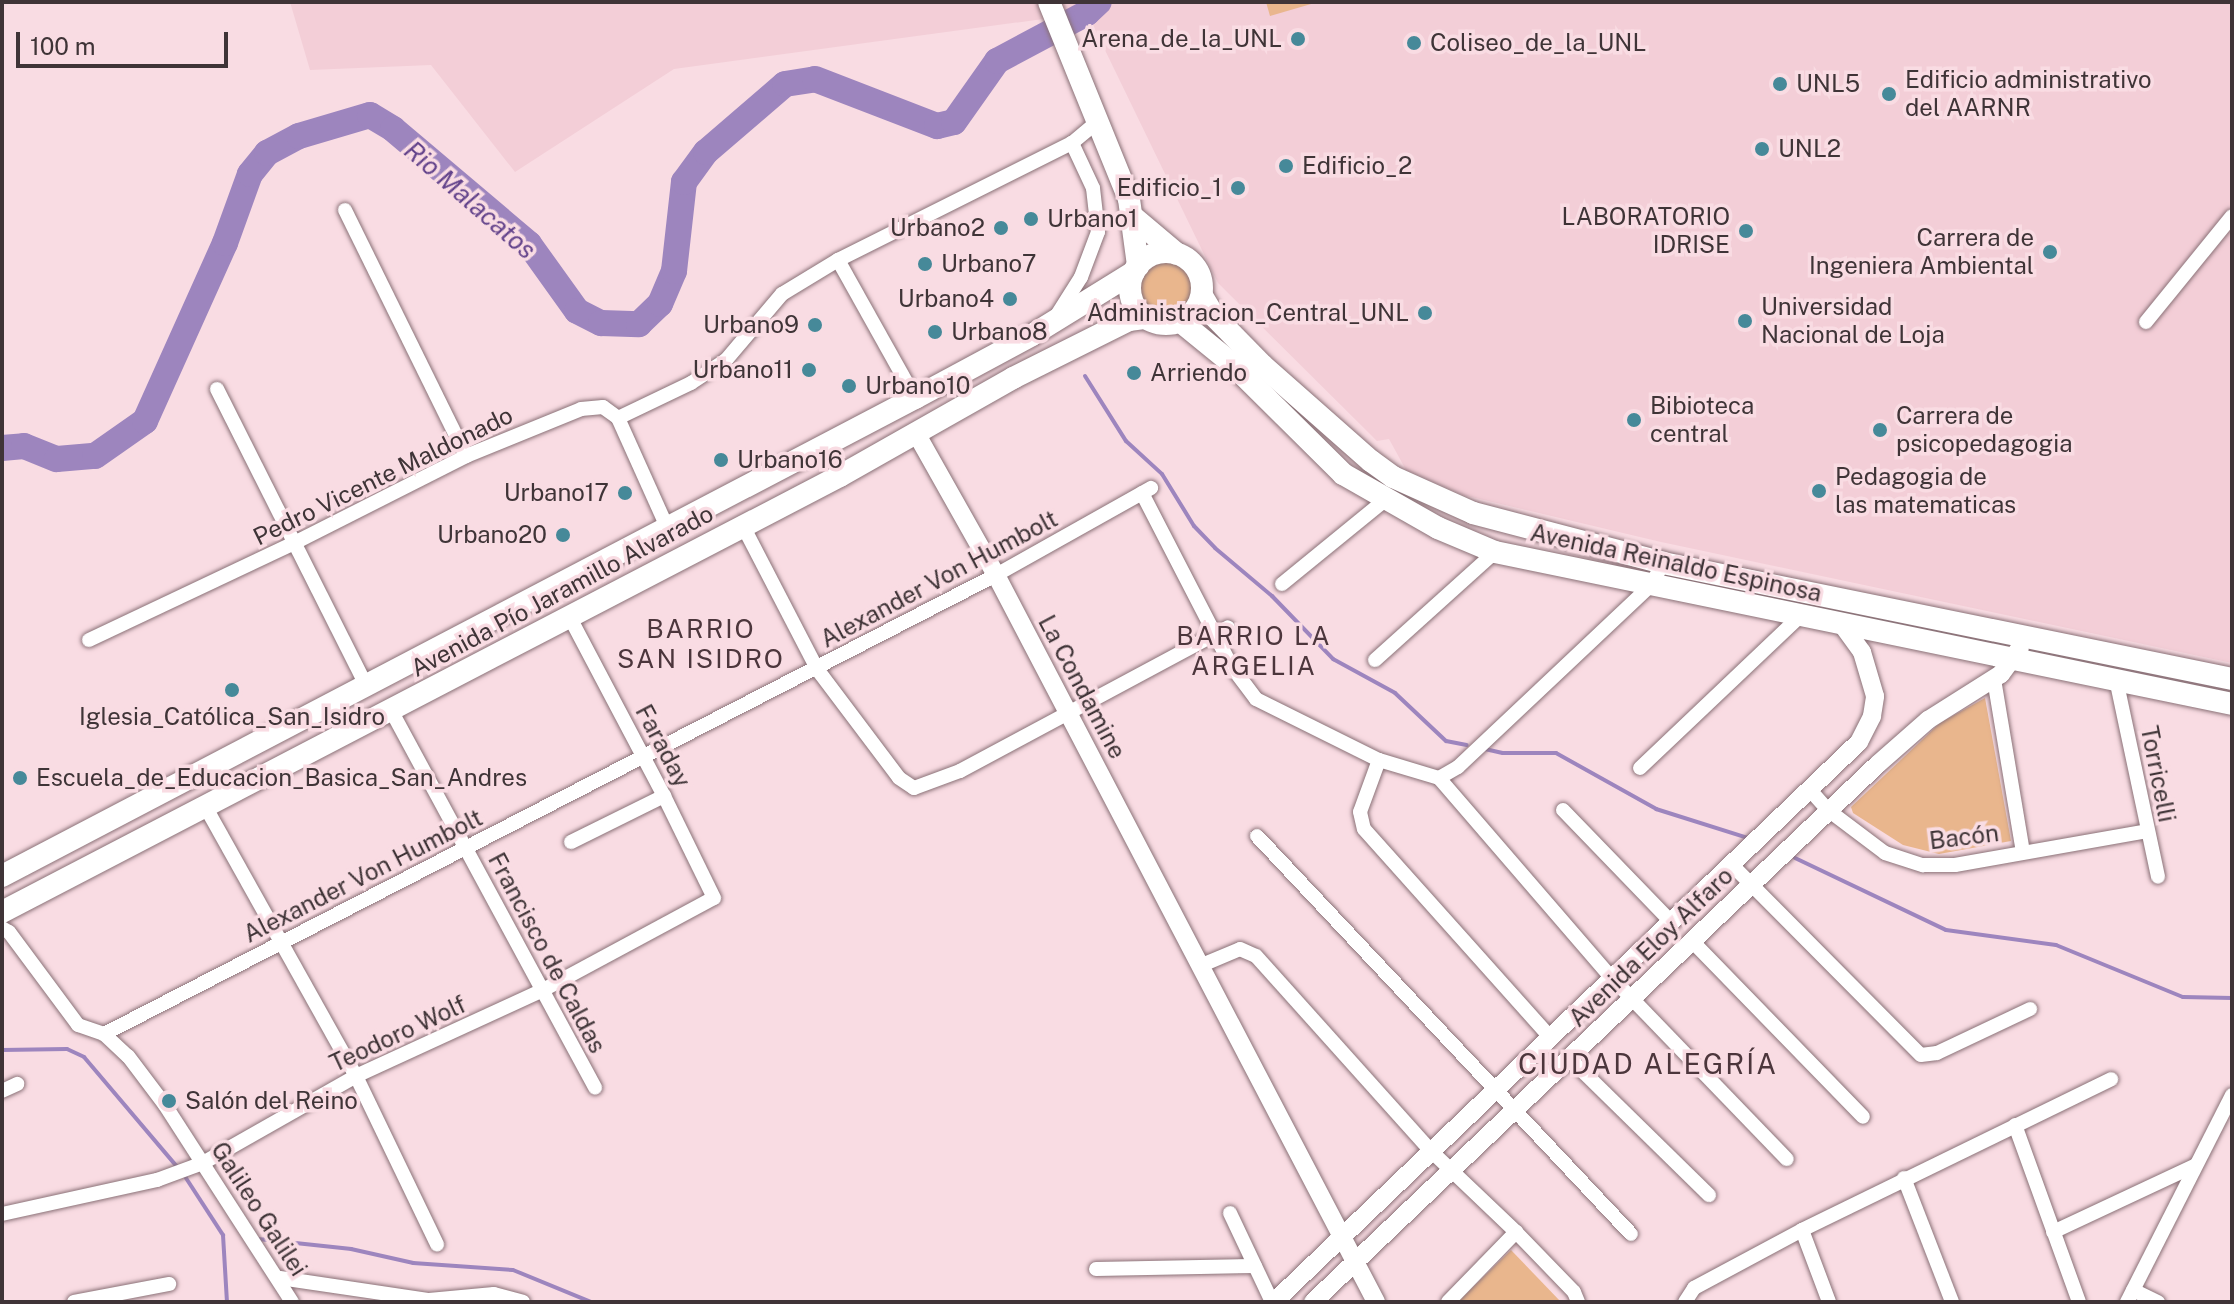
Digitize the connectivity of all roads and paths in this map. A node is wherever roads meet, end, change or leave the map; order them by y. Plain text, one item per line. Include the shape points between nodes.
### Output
1 (1049, 2) edge
2 (1097, 122) junction
3 (1072, 143) junction
4 (345, 210) dead end
5 (2232, 216) edge
6 (1133, 217) junction
7 (1177, 254) junction
8 (838, 260) junction
9 (1136, 269) junction
10 (1202, 296) junction
11 (1146, 318) junction
12 (1181, 322) junction
13 (2146, 322) dead end
14 (1051, 324) junction
15 (999, 353) junction
16 (1013, 378) junction
17 (217, 389) dead end
18 (915, 398) junction
19 (618, 418) junction
20 (916, 433) junction
21 (824, 446) junction
22 (466, 456) junction
23 (840, 476) junction
24 (1385, 500) junction
25 (666, 525) junction
26 (743, 526) junction
27 (637, 541) junction
28 (296, 542) junction
29 (1495, 552) junction
30 (1663, 563) junction
31 (653, 571) junction
32 (996, 575) junction
33 (1282, 584) dead end
34 (1651, 585) junction
35 (569, 616) junction
36 (1800, 616) junction
37 (1842, 624) junction
38 (1222, 630) junction
39 (457, 636) junction
40 (2025, 636) junction
41 (89, 640) dead end
42 (1375, 660) dead end
43 (2014, 661) junction
44 (472, 665) junction
45 (817, 669) junction
46 (1994, 679) junction
47 (2116, 679) junction
48 (2232, 679) edge
49 (366, 685) junction
50 (2229, 698) edge
51 (392, 712) junction
52 (1068, 713) junction
53 (277, 732) junction
54 (645, 757) junction
55 (1379, 760) junction
56 (292, 761) junction
57 (1640, 768) dead end
58 (1439, 778) junction
59 (1810, 790) junction
60 (664, 796) junction
61 (205, 806) junction
62 (1563, 810) dead end
63 (1828, 810) junction
64 (97, 828) junction
65 (2147, 831) junction
66 (1257, 836) dead end
67 (571, 842) dead end
68 (466, 849) junction
69 (2023, 852) junction
70 (111, 854) junction
71 (1731, 864) junction
72 (2, 876) edge
73 (2158, 877) dead end
74 (1750, 886) junction
75 (714, 898) joint
76 (2, 912) edge
77 (1671, 922) junction
78 (2, 928) edge
79 (1692, 941) junction
80 (280, 942) junction
81 (1202, 965) junction
82 (1611, 977) junction
83 (541, 991) junction
84 (1632, 999) junction
85 (2030, 1009) dead end
86 (104, 1034) junction
87 (1549, 1036) junction
88 (1569, 1058) junction
89 (356, 1076) junction
90 (2111, 1079) dead end
91 (17, 1084) dead end
92 (595, 1088) dead end
93 (2, 1091) edge
94 (1493, 1091) junction
95 (2232, 1095) edge
96 (1513, 1111) junction
97 (1863, 1117) dead end
98 (2015, 1125) junction
99 (1430, 1150) junction
100 (1787, 1159) dead end
101 (199, 1164) junction
102 (2196, 1165) junction
103 (1450, 1171) junction
104 (1904, 1178) junction
105 (1709, 1195) dead end
106 (1230, 1213) dead end
107 (2, 1214) edge
108 (1802, 1230) junction
109 (1516, 1232) junction
110 (2053, 1232) junction
111 (1631, 1234) dead end
112 (1340, 1238) junction
113 (437, 1244) dead end
114 (1355, 1263) junction
115 (1255, 1266) junction
116 (1096, 1269) dead end
117 (280, 1278) junction
118 (169, 1284) dead end
119 (2130, 1296) edge
120 (429, 1301) edge
121 (74, 1302) edge
122 (292, 1302) edge
123 (523, 1302) edge
124 (1273, 1302) edge
125 (1313, 1302) edge
126 (1376, 1302) edge
127 (1448, 1302) edge
128 (1578, 1302) edge
129 (1685, 1302) edge
130 (1829, 1302) edge
131 (1952, 1302) edge
132 (2079, 1302) edge
133 (2158, 1302) edge

1 - 2 main road
2 - 3 street
2 - 6 main road
3 - 8 street
3 - 14 street via 1093,188 1098,232 1081,277
4 - 22 street
5 - 13 street
6 - 7 main road
6 - 9 main road
7 - 9 main road via 1153,255
7 - 10 main road via 1196,269
8 - 18 street
8 - 19 street via 782,294 726,360
9 - 11 main road via 1131,297
9 - 14 main road, Avenida Pío Jaramillo Alvarado
10 - 12 main road
10 - 30 main road, Avenida Reinaldo Espinosa via 1214,316 1293,395 1393,477 1506,524
11 - 12 main road via 1165,325
11 - 16 main road, Avenida Pío Jaramillo Alvarado via 1129,320
12 - 24 main road, Avenida Reinaldo Espinosa via 1230,362 1326,459
14 - 15 main road, Avenida Pío Jaramillo Alvarado
15 - 16 main road
15 - 18 main road, Avenida Pío Jaramillo Alvarado
16 - 20 main road, Avenida Pío Jaramillo Alvarado
17 - 28 street
18 - 21 main road, Avenida Pío Jaramillo Alvarado
19 - 22 street, Pedro Vicente Maldonado via 603,407 581,409
19 - 25 street
20 - 23 main road, Avenida Pío Jaramillo Alvarado
20 - 32 street, La Condamine
21 - 23 main road
21 - 25 main road, Avenida Pío Jaramillo Alvarado
22 - 28 street, Pedro Vicente Maldonado
23 - 26 main road, Avenida Pío Jaramillo Alvarado
24 - 29 main road, Avenida Reinaldo Espinosa
24 - 33 street
25 - 27 main road, Avenida Pío Jaramillo Alvarado
26 - 31 main road, Avenida Pío Jaramillo Alvarado
26 - 45 street
27 - 31 main road
27 - 39 main road, Avenida Pío Jaramillo Alvarado
28 - 41 street, Pedro Vicente Maldonado
28 - 49 street
29 - 34 main road, Avenida Reinaldo Espinosa
29 - 42 street
30 - 34 street
30 - 40 main road, Avenida Reinaldo Espinosa
31 - 35 main road, Avenida Pío Jaramillo Alvarado
32 - 38 street, Alexander Von Humbolt via 1146,490
32 - 45 street, Alexander Von Humbolt
32 - 52 street, La Condamine
34 - 36 main road, Avenida Reinaldo Espinosa
34 - 58 street via 1458,767
35 - 44 main road, Avenida Pío Jaramillo Alvarado
35 - 54 street, Faraday
36 - 37 main road, Avenida Reinaldo Espinosa
36 - 57 street
37 - 43 main road, Avenida Reinaldo Espinosa
37 - 59 street, Avenida Eloy Alfaro via 1862,652 1875,696 1872,716 1859,742
38 - 52 street
38 - 55 street via 1232,667 1256,699
39 - 44 main road
39 - 49 main road, Avenida Pío Jaramillo Alvarado
40 - 43 street, Avenida Eloy Alfaro
40 - 48 main road, Avenida Reinaldo Espinosa
43 - 46 street, Avenida Eloy Alfaro
43 - 47 main road, Avenida Reinaldo Espinosa
44 - 51 main road, Avenida Pío Jaramillo Alvarado
45 - 52 street via 907,785 921,787 960,771
45 - 54 street, Alexander Von Humbolt
46 - 63 street, Avenida Eloy Alfaro via 1928,720
46 - 69 street
47 - 50 main road, Avenida Reinaldo Espinosa
47 - 65 street, Torricelli
49 - 53 main road, Avenida Pío Jaramillo Alvarado
51 - 56 main road, Avenida Pío Jaramillo Alvarado
51 - 68 street, Francisco de Caldas
52 - 81 street, La Condamine
53 - 56 main road
53 - 64 main road, Avenida Pío Jaramillo Alvarado
54 - 60 street, Faraday
54 - 68 street, Alexander Von Humbolt
55 - 58 street
55 - 87 street via 1360,812 1364,829
56 - 61 main road, Avenida Pío Jaramillo Alvarado
58 - 82 street
59 - 63 street, Bacón
59 - 71 street, Avenida Eloy Alfaro
60 - 67 street
60 - 75 street, Faraday
61 - 70 main road, Avenida Pío Jaramillo Alvarado
61 - 80 street
62 - 77 street
63 - 69 street, Bacón via 1903,861 1939,866
63 - 74 street, Avenida Eloy Alfaro
64 - 70 main road
64 - 72 main road, Avenida Pío Jaramillo Alvarado
65 - 69 street, Bacón
65 - 73 street, Torricelli
66 - 94 street
68 - 80 street, Alexander Von Humbolt
68 - 83 street, Francisco de Caldas
70 - 76 main road, Avenida Pío Jaramillo Alvarado
71 - 74 street
71 - 77 street, Avenida Eloy Alfaro
74 - 79 street, Avenida Eloy Alfaro
74 - 85 street via 1921,1055 1937,1053
75 - 83 street, Teodoro Wolf
77 - 82 street, Avenida Eloy Alfaro
78 - 86 street, Galileo Galilei via 78,1025
79 - 84 street, Avenida Eloy Alfaro
79 - 97 street
80 - 86 street, Alexander Von Humbolt
80 - 89 street
81 - 99 street via 1240,949 1256,956
81 - 112 street, La Condamine
82 - 84 street
82 - 87 street, Avenida Eloy Alfaro
83 - 89 street, Teodoro Wolf
83 - 92 street, Francisco de Caldas
84 - 88 street, Avenida Eloy Alfaro
84 - 100 street
86 - 101 street, Galileo Galilei via 137,1068
87 - 94 street, Avenida Eloy Alfaro
88 - 96 street, Avenida Eloy Alfaro
88 - 105 street
89 - 101 street, Teodoro Wolf
89 - 113 street
90 - 98 street
91 - 93 street
94 - 96 street
94 - 99 street, Avenida Eloy Alfaro
95 - 102 street
96 - 103 street, Avenida Eloy Alfaro
96 - 111 street
98 - 104 street
98 - 110 street
99 - 103 street
99 - 112 street, Avenida Eloy Alfaro
101 - 107 street, Teodoro Wolf via 157,1180
101 - 117 street, Galileo Galilei
102 - 110 street
102 - 119 street
103 - 109 street
103 - 114 street, Avenida Eloy Alfaro
104 - 108 street
104 - 131 street
106 - 115 street
108 - 129 street via 1694,1288
108 - 130 street
109 - 127 street
109 - 128 street
110 - 132 street
112 - 114 street, La Condamine
112 - 124 street, Avenida Eloy Alfaro
114 - 125 street, Avenida Eloy Alfaro
114 - 126 street, La Condamine
115 - 116 street
115 - 124 street
117 - 120 street
117 - 122 street, Galileo Galilei
118 - 121 street
119 - 133 street
120 - 123 street via 494,1294

